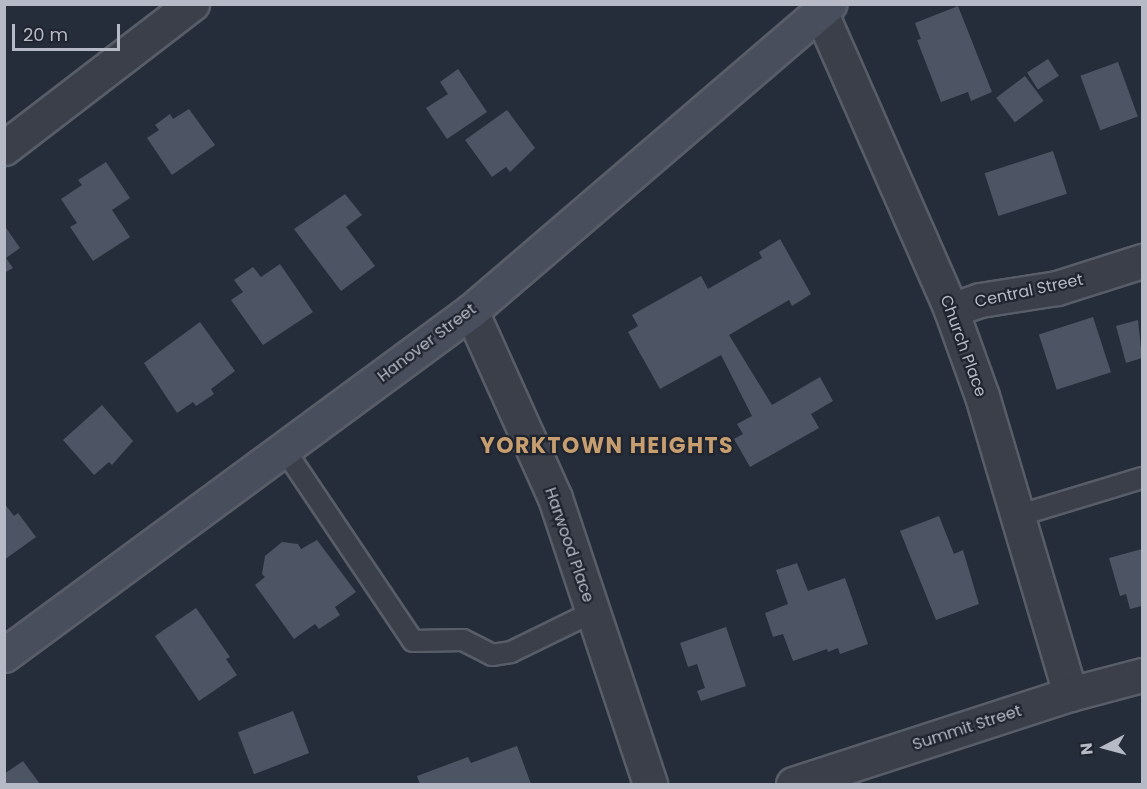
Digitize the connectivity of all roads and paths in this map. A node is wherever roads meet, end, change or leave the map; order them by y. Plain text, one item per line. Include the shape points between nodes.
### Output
1 (192, 4) edge
2 (825, 8) edge
3 (4, 147) edge
4 (1143, 261) edge
5 (951, 310) junction
6 (471, 311) junction
7 (284, 449) junction
8 (1143, 478) edge
9 (1017, 516) junction
10 (591, 613) junction
11 (4, 656) edge
12 (1143, 675) edge
13 (1070, 694) junction
14 (650, 784) edge
15 (793, 784) edge

1 - 3 street
2 - 5 street, Church Place
2 - 6 street, Hanover Street
4 - 5 street, Central Street via 1057,288 980,300
5 - 9 street, Church Place via 982,396
6 - 7 street, Hanover Street
6 - 10 street, Harwood Place via 555,498
7 - 10 lane via 413,641 463,640 492,655 511,652
7 - 11 street, Hanover Street
8 - 9 lane
9 - 13 street, Church Place
10 - 14 street, Harwood Place
12 - 13 street, Summit Street
13 - 15 street, Summit Street

